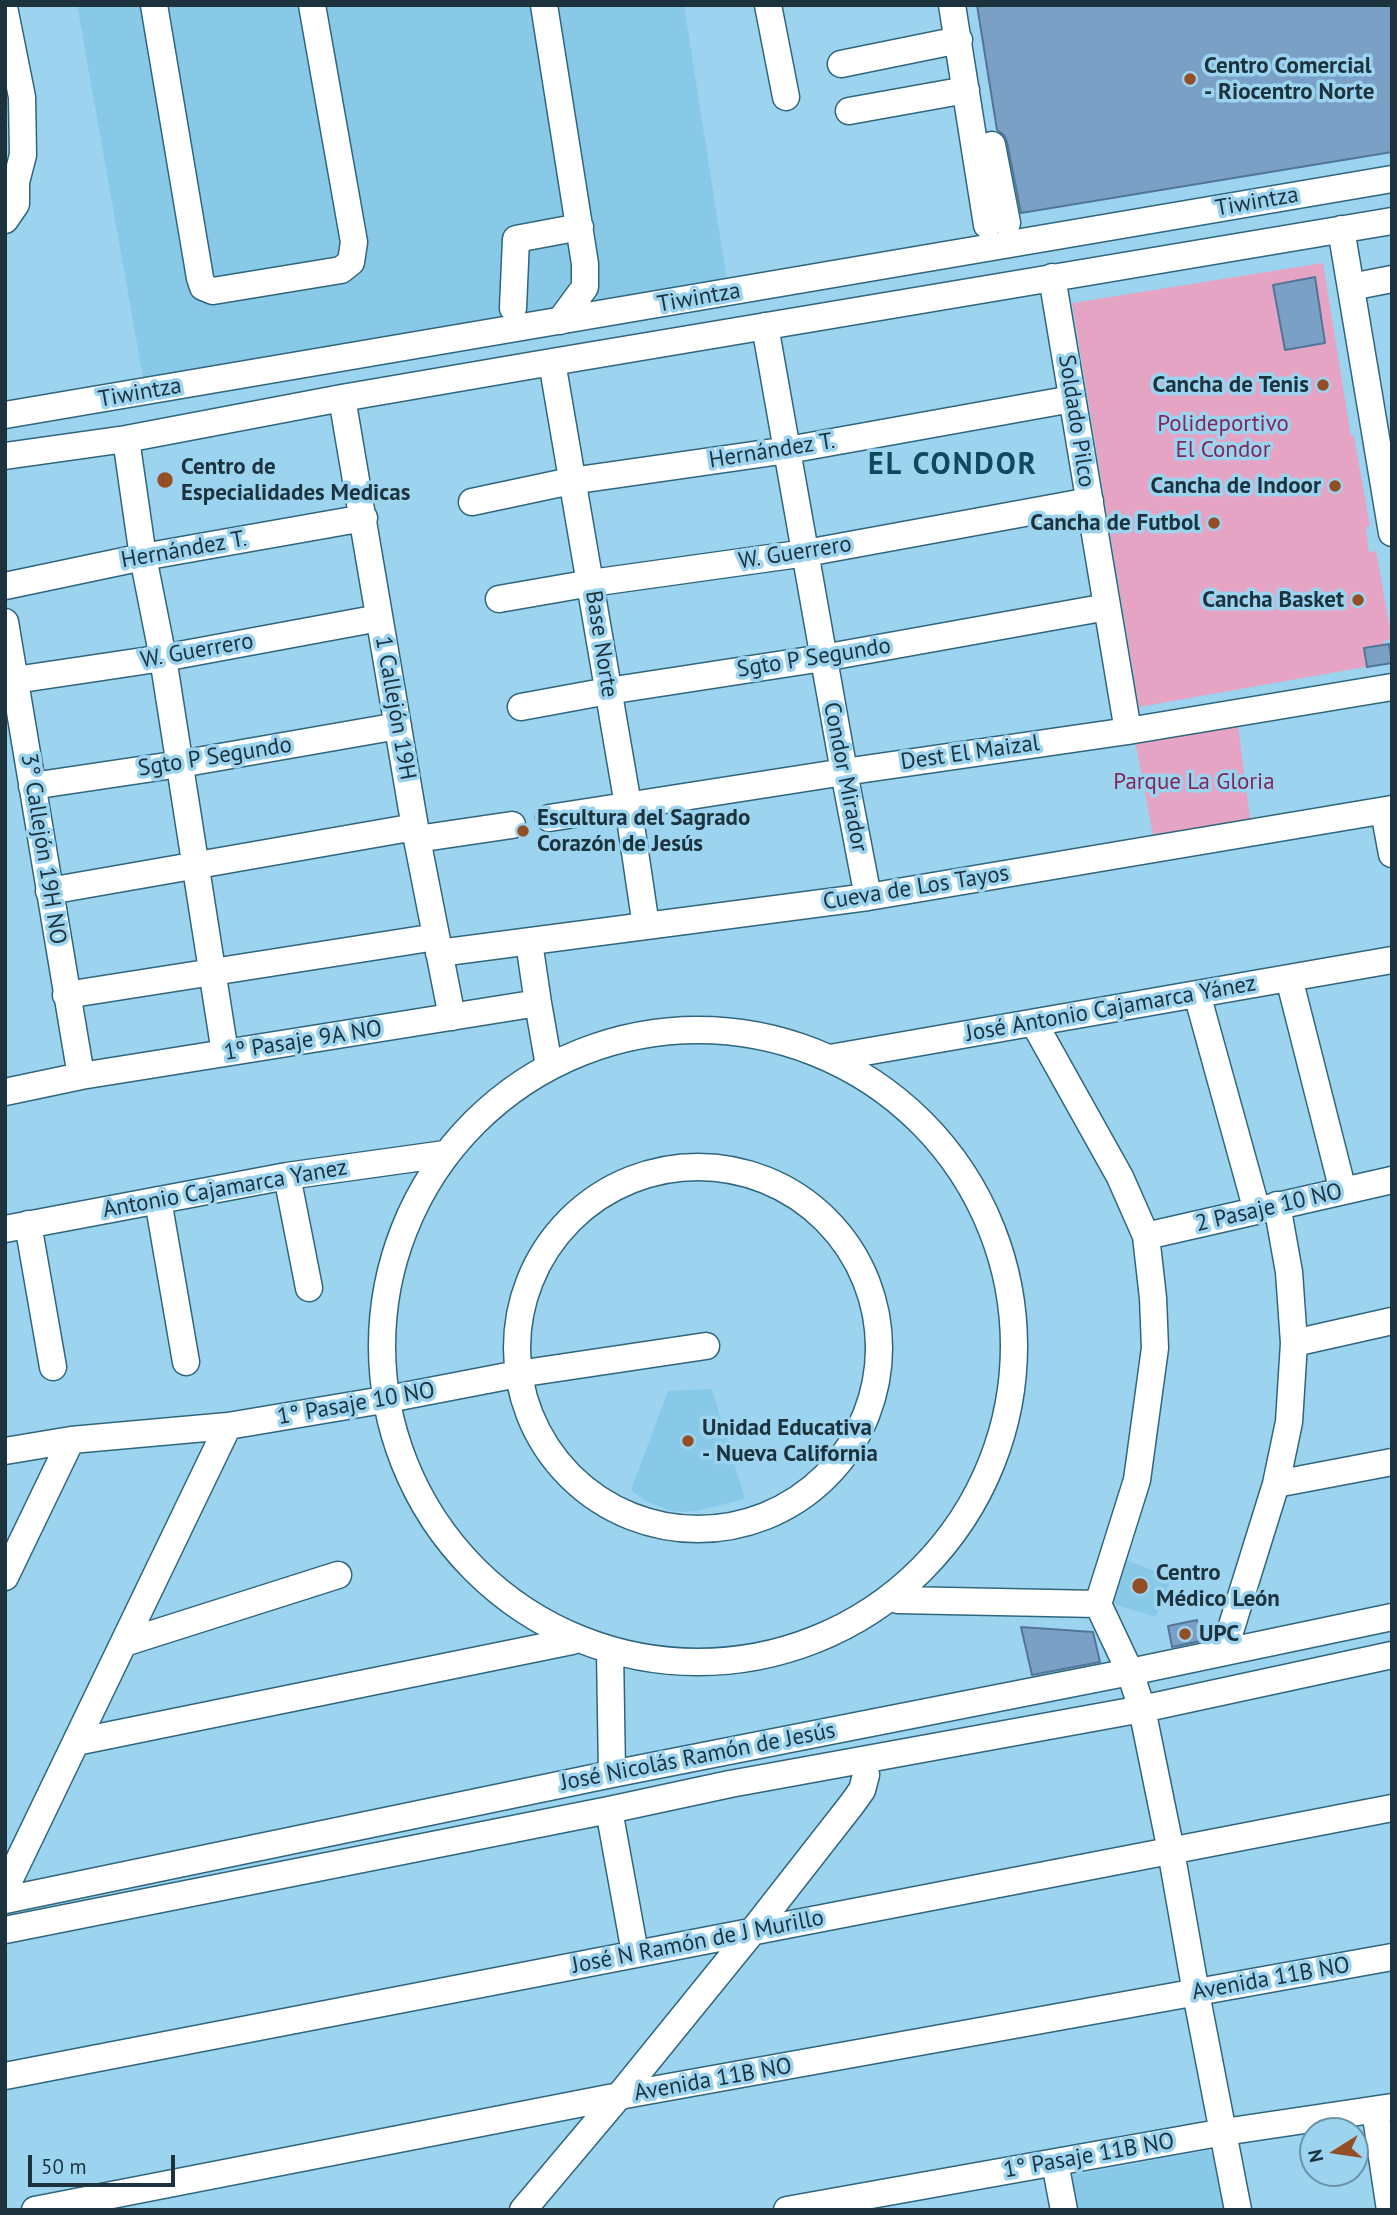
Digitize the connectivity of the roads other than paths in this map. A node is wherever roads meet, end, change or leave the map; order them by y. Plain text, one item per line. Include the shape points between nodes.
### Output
1 (154, 5) edge
2 (312, 5) edge
3 (544, 5) edge
4 (768, 5) edge
5 (952, 5) edge
6 (966, 5) edge
7 (5, 12) edge
8 (959, 40) junction
9 (841, 65) dead end
10 (967, 90) junction
11 (786, 97) dead end
12 (849, 111) dead end
13 (10, 171) edge
14 (1392, 179) edge
15 (5, 220) edge
16 (1392, 221) edge
17 (580, 228) junction
18 (1342, 229) junction
19 (965, 253) junction
20 (1052, 277) junction
21 (1392, 279) edge
22 (1351, 287) junction
23 (971, 291) junction
24 (513, 309) dead end
25 (560, 321) junction
26 (765, 326) junction
27 (552, 362) junction
28 (1380, 385) edge
29 (342, 398) junction
30 (1072, 399) junction
31 (5, 415) edge
32 (126, 439) junction
33 (788, 450) junction
34 (5, 456) edge
35 (571, 481) junction
36 (1090, 501) junction
37 (472, 502) dead end
38 (364, 518) junction
39 (1392, 531) edge
40 (806, 553) junction
41 (143, 557) junction
42 (591, 583) junction
43 (5, 586) edge
44 (499, 599) dead end
45 (1107, 607) junction
46 (379, 618) junction
47 (5, 622) edge
48 (163, 657) junction
49 (823, 658) junction
50 (15, 680) junction
51 (1392, 687) edge
52 (608, 691) junction
53 (521, 707) dead end
54 (398, 726) junction
55 (1128, 731) junction
56 (180, 764) junction
57 (844, 772) junction
58 (32, 786) junction
59 (628, 805) junction
60 (1388, 810) edge
61 (549, 818) dead end
62 (512, 825) dead end
63 (416, 833) junction
64 (1392, 854) edge
65 (196, 864) junction
66 (49, 891) junction
67 (868, 897) junction
68 (646, 926) junction
69 (529, 942) junction
70 (438, 945) junction
71 (1392, 960) edge
72 (212, 971) junction
73 (1289, 978) junction
74 (1197, 994) junction
75 (66, 995) junction
76 (538, 1003) junction
77 (452, 1017) junction
78 (1034, 1023) junction
79 (225, 1053) junction
80 (830, 1058) junction
81 (549, 1066) junction
82 (81, 1076) junction
83 (5, 1092) edge
84 (445, 1154) junction
85 (287, 1176) junction
86 (1392, 1180) edge
87 (1343, 1191) junction
88 (158, 1200) junction
89 (1267, 1208) junction
90 (17, 1227) edge
91 (1146, 1236) junction
92 (309, 1288) dead end
93 (1392, 1321) edge
94 (1294, 1343) junction
95 (706, 1346) dead end
96 (186, 1362) dead end
97 (53, 1367) dead end
98 (518, 1374) junction
99 (383, 1400) junction
100 (229, 1426) junction
101 (71, 1440) junction
102 (5, 1451) edge
103 (1392, 1462) edge
104 (1276, 1484) junction
105 (338, 1575) dead end
106 (5, 1577) edge
107 (898, 1600) junction
108 (1098, 1604) junction
109 (1392, 1617) edge
110 (572, 1641) junction
111 (124, 1643) junction
112 (610, 1650) junction
113 (1224, 1651) junction
114 (1392, 1655) edge
115 (1130, 1671) junction
116 (1142, 1709) junction
117 (76, 1742) junction
118 (864, 1760) junction
119 (612, 1774) junction
120 (1392, 1808) edge
121 (609, 1811) junction
122 (1171, 1851) junction
123 (5, 1889) edge
124 (5, 1900) edge
125 (5, 1930) edge
126 (752, 1932) junction
127 (635, 1953) junction
128 (1392, 1957) edge
129 (1196, 1993) junction
130 (5, 2076) edge
131 (619, 2096) junction
132 (1383, 2109) edge
133 (1224, 2132) junction
134 (1055, 2163) junction
135 (916, 2199) edge
136 (35, 2210) edge
137 (523, 2210) edge
138 (787, 2210) edge
139 (1064, 2210) edge
140 (1238, 2210) edge
141 (1390, 2210) edge

1 - 2 street via 200,278 203,287 213,291 341,270 351,262 354,242
3 - 17 street
4 - 11 street
5 - 8 street
6 - 10 street via 997,224
7 - 13 street via 22,97 23,155
8 - 9 street
8 - 10 street
10 - 12 street
13 - 15 street via 16,204
14 - 19 street, Tiwintza
16 - 18 street, Tiwintza
17 - 24 street via 516,239
17 - 25 street via 585,287
18 - 20 street, Tiwintza
18 - 22 street
19 - 23 street
19 - 25 street, Tiwintza
20 - 23 street, Tiwintza
20 - 30 street, Soldado Pilco
21 - 22 street
22 - 28 street
23 - 26 street, Tiwintza
25 - 31 street, Tiwintza
26 - 27 street, Tiwintza
26 - 33 street, Condor Mirador
27 - 29 street, Tiwintza
27 - 35 street, Base Norte
28 - 39 street
29 - 32 street, Tiwintza
29 - 38 street, 1 Callejón 19H
30 - 33 street, Hernández T.
30 - 36 street, Soldado Pilco
32 - 34 street, Tiwintza
32 - 41 street
33 - 35 street, Hernández T.
33 - 40 street, Condor Mirador
35 - 37 street, Hernández T.
35 - 42 street, Base Norte
36 - 40 street, W. Guerrero
36 - 45 street, Soldado Pilco
38 - 41 street, Hernández T.
38 - 46 street, 1 Callejón 19H
40 - 42 street, W. Guerrero
40 - 49 street, Condor Mirador
41 - 43 street, Hernández T.
41 - 48 street
42 - 44 street, W. Guerrero
42 - 52 street, Base Norte
45 - 49 street, Sgto P Segundo
45 - 55 street, Soldado Pilco
46 - 48 street, W. Guerrero
46 - 54 street, 1 Callejón 19H
47 - 50 street, 3° Callejón 19H NO
48 - 50 street, W. Guerrero
48 - 56 street
49 - 52 street, Sgto P Segundo
49 - 57 street, Condor Mirador
50 - 58 street, 3° Callejón 19H NO
51 - 55 street, Dest El Maizal
52 - 53 street, Sgto P Segundo
52 - 59 street, Base Norte
54 - 56 street, Sgto P Segundo
54 - 63 street, 1 Callejón 19H
55 - 57 street, Dest El Maizal
56 - 58 street, Sgto P Segundo
56 - 65 street
57 - 59 street, Dest El Maizal
57 - 67 street, Condor Mirador
58 - 66 street, 3° Callejón 19H NO
59 - 61 street, Dest El Maizal
59 - 68 street, Base Norte
60 - 64 street
60 - 67 street, Cueva de Los Tayos
62 - 63 street
63 - 65 street
63 - 70 street, 1 Callejón 19H
65 - 66 street
65 - 72 street
66 - 75 street, 3° Callejón 19H NO
67 - 68 street, Cueva de Los Tayos
68 - 69 street, Cueva de Los Tayos
69 - 70 street, Cueva de Los Tayos
69 - 76 street
70 - 72 street, Cueva de Los Tayos
70 - 77 street, 1 Callejón 19H
71 - 73 street, José Antonio Cajamarca Yánez
72 - 75 street, Cueva de Los Tayos
72 - 79 street
73 - 74 street, José Antonio Cajamarca Yánez
73 - 87 street
74 - 78 street, José Antonio Cajamarca Yánez
74 - 89 street
75 - 82 street, 3° Callejón 19H NO
76 - 77 street, 1º Pasaje 9A NO
76 - 81 street
77 - 79 street, 1º Pasaje 9A NO
78 - 80 street, José Antonio Cajamarca Yánez
78 - 91 street via 1120,1177
79 - 82 street, 1º Pasaje 9A NO
80 - 81 street via 761,1036 688,1029 616,1040
80 - 107 street via 908,1109 968,1180 1005,1265 1017,1357 1002,1449 961,1532
81 - 84 street via 493,1104
82 - 83 street, 1º Pasaje 9A NO
84 - 85 street, Antonio Cajamarca Yanez
84 - 99 street via 402,1229 381,1313
85 - 88 street, Antonio Cajamarca Yanez
85 - 92 street
86 - 87 street, 2 Pasaje 10 NO
87 - 89 street, 2 Pasaje 10 NO
88 - 90 street, Antonio Cajamarca Yanez
88 - 96 street
89 - 91 street, 2 Pasaje 10 NO
89 - 94 street via 1289,1272
90 - 97 street
91 - 108 street via 1155,1348 1138,1480
93 - 94 street
94 - 104 street via 1289,1422
95 - 98 street, 1° Pasaje 10 NO
98 - 98 street via 537,1432 573,1480 622,1514 680,1530 740,1526 795,1503 840,1463 869,1411 880,1352 871,1292 843,1238 800,1197 746,1172 686,1166 628,1179 577,1211 540,1258 520,1314
98 - 99 street, 1° Pasaje 10 NO
99 - 100 street, 1° Pasaje 10 NO
99 - 110 street via 418,1502 467,1566 484,1587
100 - 101 street, 1° Pasaje 10 NO
100 - 111 street
101 - 102 street, 1° Pasaje 10 NO
101 - 106 street
103 - 104 street
104 - 113 street
105 - 111 street
107 - 108 street
107 - 112 street via 842,1628 772,1647 692,1652
108 - 115 street
109 - 113 street, José Nicolás Ramón de Jesús
110 - 112 street
110 - 117 street
111 - 117 street
112 - 119 street
113 - 115 street, José Nicolás Ramón de Jesús
114 - 116 street, José Nicolás Ramón de Jesús
115 - 116 street
115 - 119 street, José Nicolás Ramón de Jesús
116 - 118 street, José Nicolás Ramón de Jesús
116 - 122 street
117 - 123 street
118 - 121 street, José Nicolás Ramón de Jesús
118 - 126 street via 862,1790
119 - 124 street, José Nicolás Ramón de Jesús
120 - 122 street, José N Ramón de J Murillo
121 - 125 street, José Nicolás Ramón de Jesús
121 - 127 street
122 - 126 street, José N Ramón de J Murillo
122 - 129 street
126 - 127 street, José N Ramón de J Murillo
126 - 131 street
127 - 130 street, José N Ramón de J Murillo
128 - 129 street, Avenida 11B NO
129 - 131 street, Avenida 11B NO
129 - 133 street
131 - 136 street, Avenida 11B NO
131 - 137 street
132 - 133 street, 1° Pasaje 11B NO
132 - 141 street
133 - 134 street, 1° Pasaje 11B NO
133 - 140 street
134 - 135 street, 1° Pasaje 11B NO
134 - 139 street
135 - 138 street, 1° Pasaje 11B NO

